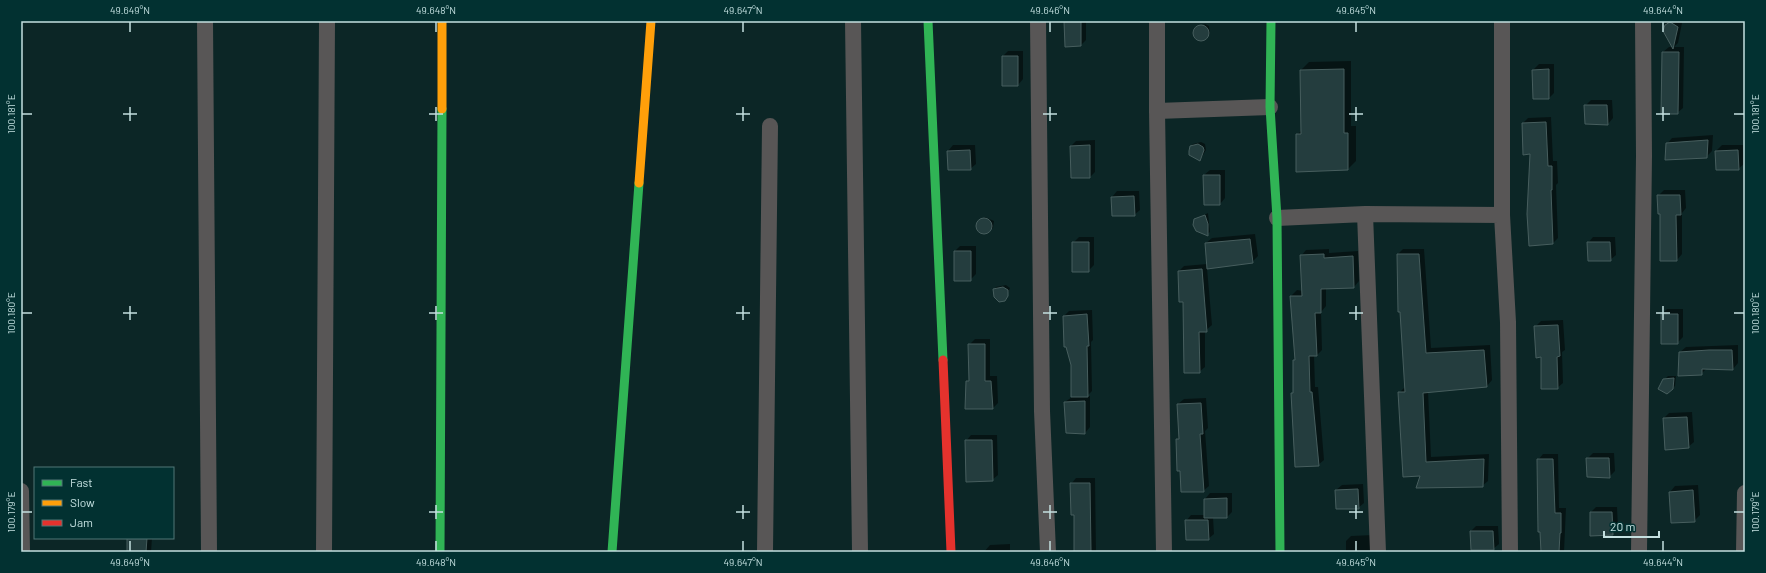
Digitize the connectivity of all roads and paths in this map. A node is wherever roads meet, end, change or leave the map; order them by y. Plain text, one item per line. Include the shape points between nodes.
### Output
1 (205, 21) edge
2 (327, 21) edge
3 (442, 21) edge
4 (651, 21) edge
5 (853, 21) edge
6 (928, 21) edge
7 (1038, 21) edge
8 (1157, 21) edge
9 (1271, 21) edge
10 (1502, 21) edge
11 (1643, 21) edge
12 (1270, 107) junction
13 (1157, 110) junction
14 (770, 126) dead end
15 (1366, 214) junction
16 (1502, 215) junction
17 (1278, 218) junction
18 (21, 491) edge
19 (1745, 493) edge
20 (22, 552) edge
21 (210, 552) edge
22 (324, 552) edge
23 (440, 552) edge
24 (612, 552) edge
25 (765, 552) edge
26 (860, 552) edge
27 (951, 552) edge
28 (1048, 552) edge
29 (1164, 552) edge
30 (1280, 552) edge
31 (1378, 552) edge
32 (1510, 552) edge
33 (1639, 552) edge
34 (1744, 552) edge

1 - 21 street
2 - 22 street
3 - 23 street
4 - 24 street
5 - 26 street
6 - 27 street
7 - 28 street via 1042,410
8 - 13 street
9 - 12 street
10 - 16 street
11 - 33 street via 1644,156
12 - 13 street
12 - 17 street
13 - 29 street
14 - 25 street
15 - 16 street
15 - 17 street
15 - 31 street
16 - 32 street via 1508,322
17 - 30 street
18 - 20 street
19 - 34 street

